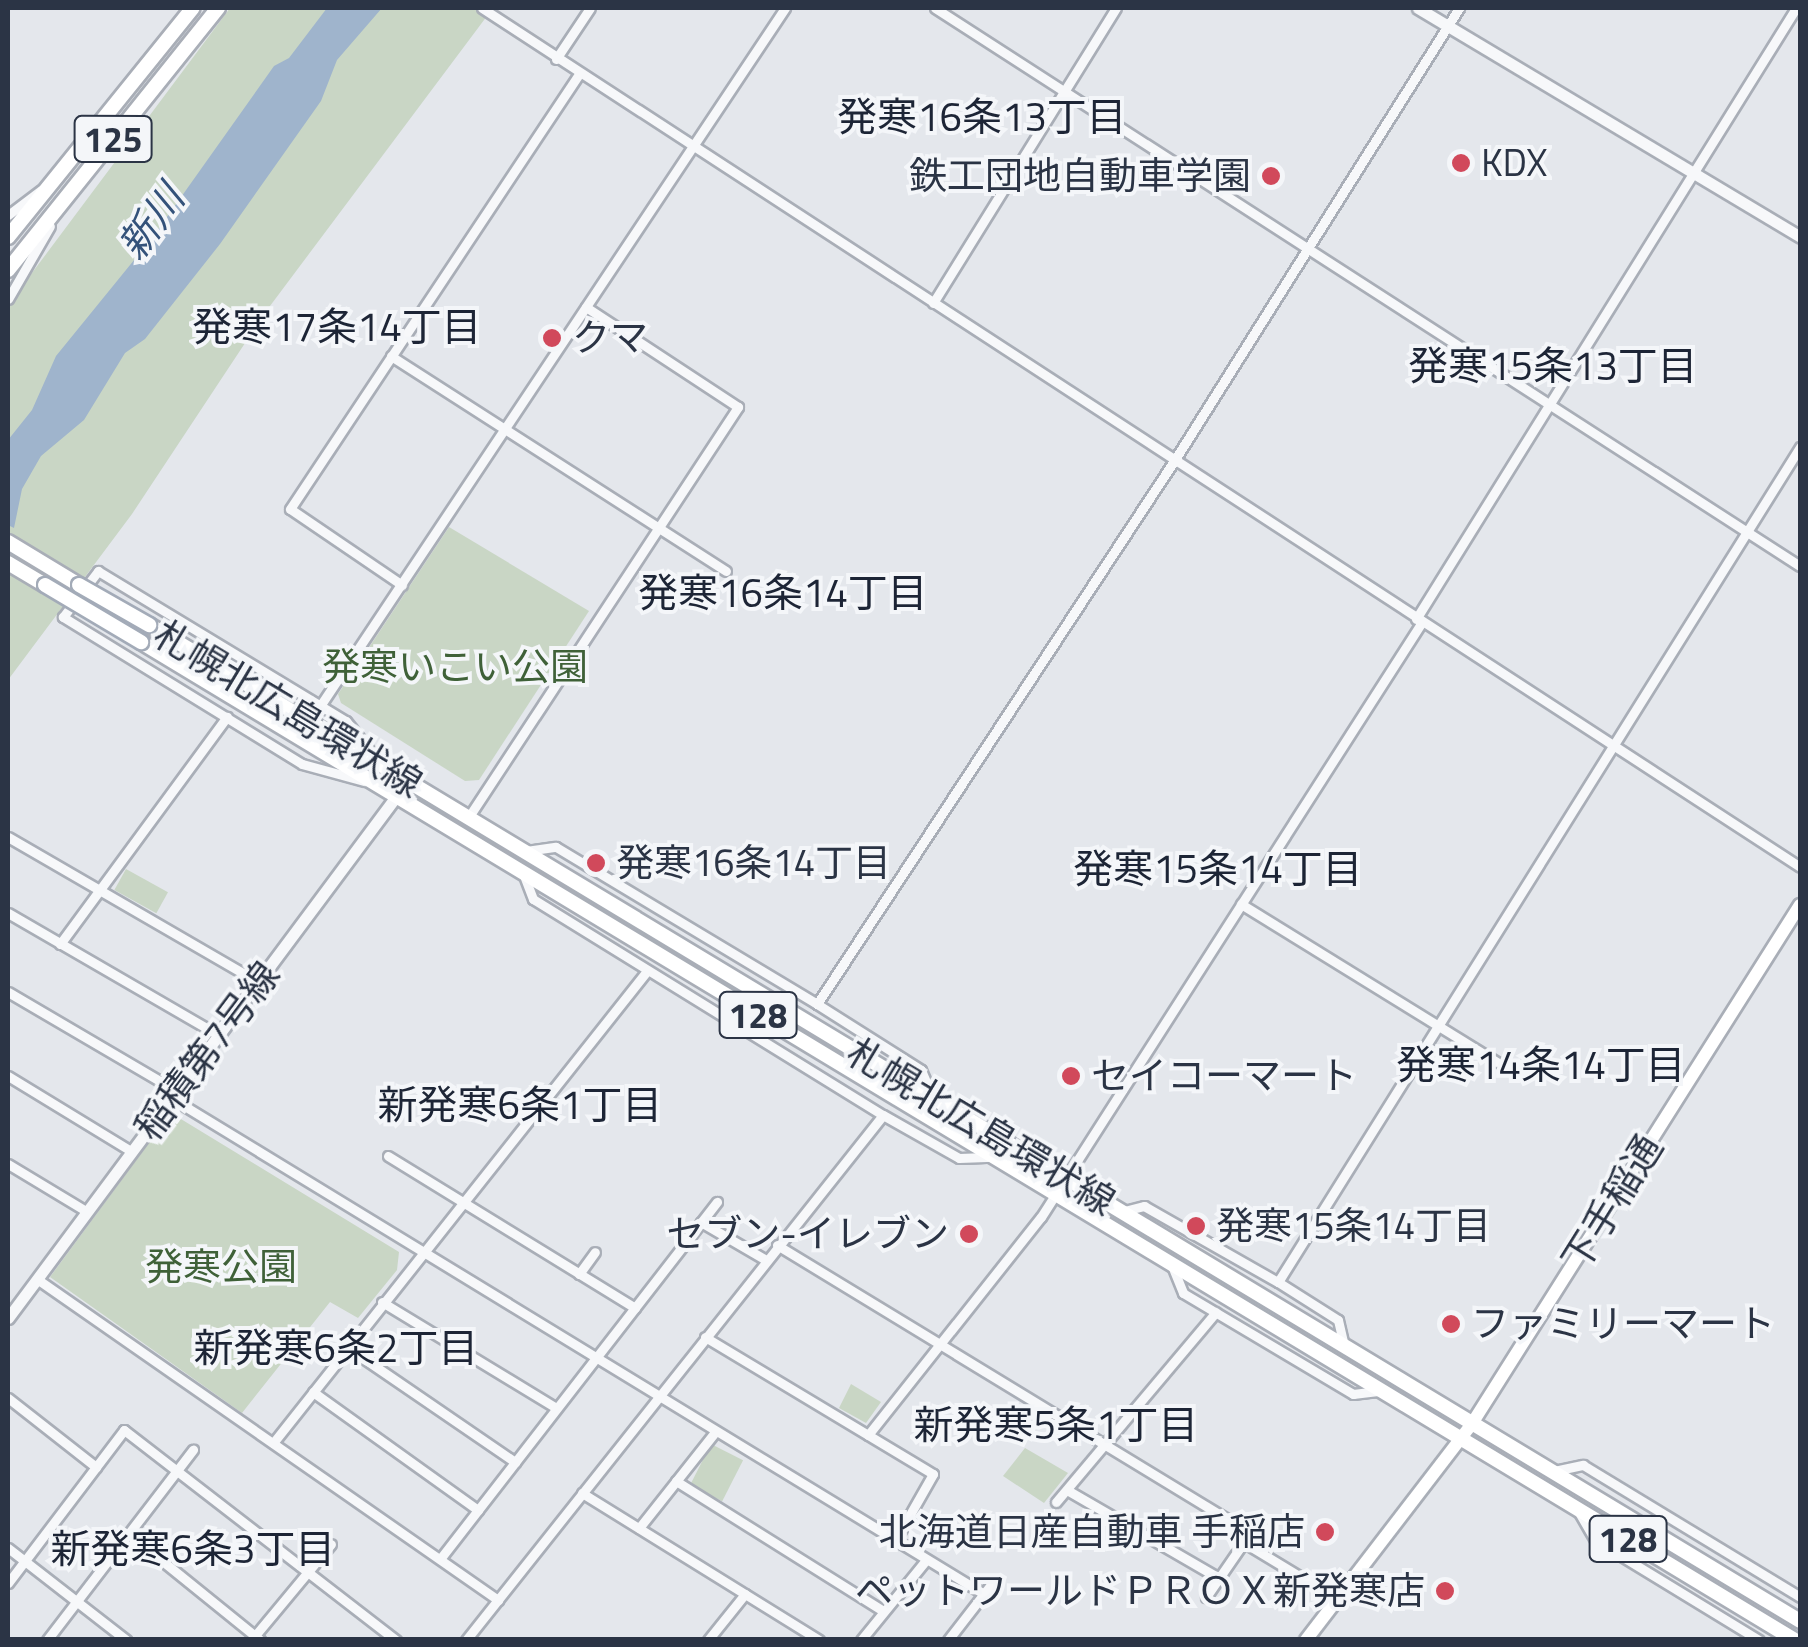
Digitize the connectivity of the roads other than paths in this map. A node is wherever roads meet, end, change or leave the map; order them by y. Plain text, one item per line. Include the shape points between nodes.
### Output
1 (194, 8) edge
2 (218, 8) edge
3 (482, 8) edge
4 (590, 8) edge
5 (784, 8) edge
6 (935, 8) edge
7 (1116, 8) edge
8 (1418, 8) edge
9 (1459, 8) edge
10 (1796, 8) edge
11 (1448, 25) junction
12 (556, 60) junction
13 (579, 74) junction
14 (1064, 90) junction
15 (694, 149) junction
16 (1692, 172) junction
17 (51, 184) junction
18 (62, 201) junction
19 (8, 215) edge
20 (1800, 236) edge
21 (8, 237) edge
22 (1306, 247) junction
23 (8, 270) edge
24 (8, 299) edge
25 (933, 303) junction
26 (586, 307) junction
27 (391, 356) junction
28 (1550, 404) junction
29 (503, 433) junction
30 (1800, 447) edge
31 (1174, 461) junction
32 (657, 529) junction
33 (1747, 531) junction
34 (8, 542) edge
35 (8, 563) edge
36 (1800, 566) edge
37 (726, 571) dead end
38 (402, 585) junction
39 (1419, 621) junction
40 (320, 706) junction
41 (227, 717) junction
42 (1614, 746) junction
43 (383, 770) junction
44 (406, 783) junction
45 (376, 785) junction
46 (396, 796) junction
47 (468, 818) junction
48 (8, 836) edge
49 (526, 852) junction
50 (1800, 867) edge
51 (523, 873) junction
52 (98, 890) junction
53 (1241, 904) junction
54 (1800, 905) edge
55 (8, 914) edge
56 (60, 944) junction
57 (647, 971) junction
58 (260, 983) junction
59 (8, 992) edge
60 (817, 1004) junction
61 (1440, 1027) junction
62 (220, 1036) junction
63 (1497, 1062) dead end
64 (8, 1076) edge
65 (175, 1095) junction
66 (932, 1099) junction
67 (883, 1115) junction
68 (132, 1151) junction
69 (388, 1156) dead end
70 (993, 1157) junction
71 (8, 1164) edge
72 (1064, 1178) junction
73 (1056, 1195) junction
74 (717, 1202) dead end
75 (464, 1203) junction
76 (86, 1211) junction
77 (1121, 1212) junction
78 (701, 1222) junction
79 (777, 1245) junction
80 (595, 1252) dead end
81 (424, 1254) junction
82 (766, 1260) junction
83 (1172, 1264) junction
84 (580, 1274) junction
85 (37, 1279) junction
86 (1278, 1282) junction
87 (382, 1302) junction
88 (635, 1308) junction
89 (1216, 1312) junction
90 (8, 1318) edge
91 (705, 1336) junction
92 (944, 1343) junction
93 (1344, 1346) junction
94 (348, 1347) junction
95 (596, 1358) junction
96 (1380, 1390) junction
97 (313, 1392) junction
98 (658, 1396) junction
99 (8, 1398) edge
100 (556, 1408) junction
101 (1473, 1422) junction
102 (715, 1432) junction
103 (868, 1435) junction
104 (1461, 1439) junction
105 (273, 1444) junction
106 (1104, 1446) junction
107 (193, 1450) dead end
108 (515, 1462) junction
109 (96, 1466) junction
110 (1554, 1471) junction
111 (177, 1472) junction
112 (676, 1481) junction
113 (1067, 1490) junction
114 (582, 1493) junction
115 (1056, 1502) dead end
116 (1578, 1509) junction
117 (478, 1510) junction
118 (639, 1528) junction
119 (128, 1534) junction
120 (895, 1541) junction
121 (1244, 1542) junction
122 (332, 1544) dead end
123 (8, 1548) edge
124 (440, 1559) junction
125 (926, 1560) junction
126 (24, 1561) junction
127 (308, 1572) junction
128 (1218, 1578) junction
129 (993, 1582) dead end
130 (8, 1584) edge
131 (745, 1594) junction
132 (984, 1594) junction
133 (1206, 1596) dead end
134 (1800, 1597) edge
135 (1337, 1599) junction
136 (498, 1600) junction
137 (77, 1601) junction
138 (883, 1611) junction
139 (1800, 1620) edge
140 (1742, 1635) edge
141 (256, 1638) edge
142 (712, 1638) edge
143 (47, 1640) edge
144 (126, 1640) edge
145 (396, 1640) edge
146 (466, 1640) edge
147 (819, 1640) edge
148 (861, 1640) edge
149 (948, 1640) edge
150 (1306, 1640) edge
151 (1760, 1640) edge
152 (1795, 1640) edge

1 - 17 main road, 125
2 - 18 main road, 125
3 - 12 street
4 - 12 street
5 - 15 street
6 - 14 street
7 - 14 street
8 - 11 street
9 - 11 street
10 - 16 street
11 - 16 street
11 - 22 street
12 - 13 street
13 - 15 street
13 - 27 street
14 - 22 street
14 - 25 street
15 - 25 street
15 - 26 street
16 - 20 street
16 - 28 street
17 - 19 street
17 - 21 main road, 125
18 - 23 main road, 125
18 - 24 street
22 - 28 street
22 - 31 street
25 - 31 street
26 - 29 street
26 - 32 street via 738,407
27 - 29 street
27 - 38 street via 290,509
28 - 33 street
28 - 39 street
29 - 32 street
29 - 38 street
30 - 33 street
31 - 39 street
31 - 60 street
32 - 37 street
32 - 47 street
33 - 36 street
33 - 42 street
34 - 43 main road, 札幌北広島環状線 / 128, bridge
35 - 45 main road, 札幌北広島環状線 / 128, bridge
38 - 40 street
39 - 42 street
39 - 53 street
40 - 41 street via 98,571 63,617
40 - 43 street via 357,728
41 - 45 street via 302,764
41 - 52 street
42 - 50 street
42 - 61 street
43 - 44 main road, 札幌北広島環状線 / 128
44 - 46 street, 稲積第7号線
44 - 47 main road, 札幌北広島環状線 / 128
45 - 46 main road, 札幌北広島環状線 / 128
46 - 51 main road, 札幌北広島環状線 / 128
46 - 58 street, 稲積第7号線
47 - 49 main road, 札幌北広島環状線 / 128
48 - 52 street
49 - 60 street via 556,847
49 - 66 main road, 札幌北広島環状線 / 128
51 - 57 street via 534,900
51 - 70 main road, 札幌北広島環状線 / 128
52 - 56 street
52 - 58 street
53 - 61 street
53 - 72 street
54 - 101 main road, 下手稲通
55 - 56 street
56 - 62 street
57 - 67 street
57 - 75 street
58 - 62 street, 稲積第7号線
59 - 65 street
60 - 66 street via 921,1070
61 - 63 street
61 - 86 street
62 - 65 street, 稲積第7号線
64 - 68 street
65 - 68 street, 稲積第7号線
65 - 81 street
66 - 72 main road, 札幌北広島環状線 / 128
67 - 70 street via 959,1158
67 - 79 street
68 - 76 street, 稲積第7号線
69 - 75 street
70 - 73 main road, 札幌北広島環状線 / 128
71 - 76 street
72 - 73 street
72 - 77 main road, 札幌北広島環状線 / 128
73 - 83 main road, 札幌北広島環状線 / 128
73 - 92 street
74 - 78 street
75 - 81 street
75 - 84 street
76 - 85 street, 稲積第7号線
77 - 86 street via 1144,1206
77 - 93 main road, 札幌北広島環状線 / 128
78 - 82 street
78 - 88 street
79 - 82 street
79 - 92 street
80 - 84 street
81 - 87 street
81 - 95 street
82 - 91 street
83 - 89 street via 1184,1293
83 - 96 main road, 札幌北広島環状線 / 128
84 - 88 street
85 - 90 street, 稲積第7号線
85 - 105 street
86 - 93 street via 1338,1320
87 - 94 street
87 - 100 street
88 - 95 street
89 - 96 street via 1353,1394
89 - 106 street
91 - 98 street
91 - 103 street
92 - 103 street
92 - 106 street
93 - 101 main road, 札幌北広島環状線 / 128
94 - 97 street
94 - 108 street
95 - 98 street
95 - 100 street
96 - 104 main road, 札幌北広島環状線 / 128
97 - 105 street
97 - 117 street
98 - 102 street
98 - 114 street
99 - 109 street
100 - 108 street
101 - 104 main road, 下手稲通
101 - 110 main road, 札幌北広島環状線 / 128
102 - 112 street
102 - 120 street
103 - 120 street via 932,1474
104 - 116 main road, 札幌北広島環状線 / 128
104 - 135 main road, 下手稲通
105 - 124 street
106 - 113 street
106 - 121 street via 1250,1533
107 - 111 street
108 - 117 street
109 - 111 street via 124,1430
109 - 126 street
110 - 134 street via 1584,1465
110 - 139 main road, 札幌北広島環状線 / 128
111 - 119 street
111 - 127 street
112 - 118 street
112 - 138 street
113 - 115 street
113 - 128 street
114 - 118 street
114 - 136 street
116 - 140 street via 1595,1540
116 - 152 main road, 札幌北広島環状線 / 128
117 - 124 street
118 - 131 street
119 - 137 street
119 - 141 street
120 - 125 street
121 - 128 street
121 - 135 street
122 - 127 street
123 - 126 street
124 - 136 street
125 - 132 street
125 - 138 street
126 - 130 street
126 - 137 street
127 - 141 street
127 - 145 street
128 - 133 street
129 - 132 street
131 - 142 street
131 - 147 street
132 - 149 street
135 - 150 main road, 下手稲通
136 - 146 street
137 - 143 street
137 - 144 street
138 - 148 street
140 - 151 street

